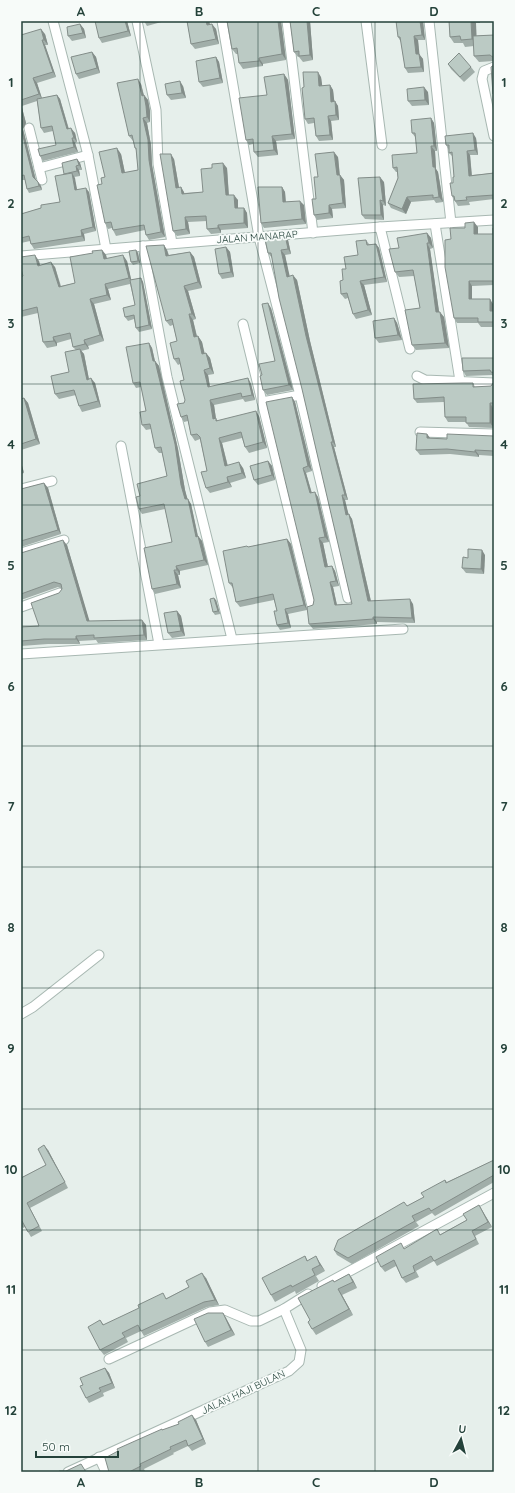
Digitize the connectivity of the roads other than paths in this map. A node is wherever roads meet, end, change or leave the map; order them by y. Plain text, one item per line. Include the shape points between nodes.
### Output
1 (53, 21) edge
2 (137, 21) edge
3 (222, 21) edge
4 (288, 21) edge
5 (366, 21) edge
6 (429, 21) edge
7 (494, 67) edge
8 (29, 128) dead end
9 (494, 136) edge
10 (382, 144) dead end
11 (88, 155) junction
12 (39, 168) junction
13 (42, 180) dead end
14 (494, 220) edge
15 (452, 223) junction
16 (435, 224) junction
17 (380, 227) junction
18 (313, 233) junction
19 (259, 237) junction
20 (172, 243) junction
21 (142, 246) junction
22 (106, 249) junction
23 (21, 256) edge
24 (243, 324) dead end
25 (410, 349) edge
26 (417, 376) dead end
27 (460, 381) junction
28 (494, 383) edge
29 (300, 395) junction
30 (262, 402) junction
31 (420, 432) edge
32 (494, 434) edge
33 (122, 446) dead end
34 (52, 481) dead end
35 (21, 489) edge
36 (64, 540) edge
37 (21, 553) edge
38 (60, 593) edge
39 (348, 598) edge
40 (312, 606) edge
41 (21, 607) edge
42 (403, 629) dead end
43 (232, 639) junction
44 (159, 644) junction
45 (21, 654) edge
46 (99, 955) dead end
47 (21, 1014) edge
48 (494, 1193) edge
49 (284, 1309) junction
50 (109, 1359) dead end
51 (99, 1458) junction
52 (68, 1472) edge
53 (106, 1472) edge

1 - 11 street
2 - 20 street via 156,110 158,164
3 - 19 street
4 - 18 street
5 - 10 street
6 - 15 street
7 - 9 street via 484,70 482,78
8 - 12 street
11 - 12 street
11 - 22 street
12 - 13 street
14 - 15 street, JALAN MANARAP
15 - 16 street, JALAN MANARAP
16 - 17 street, JALAN MANARAP
16 - 27 street
17 - 18 street, JALAN MANARAP
17 - 25 street
18 - 19 street, JALAN MANARAP
19 - 20 street, JALAN MANARAP
19 - 29 street
20 - 21 street, JALAN MANARAP
21 - 22 street, JALAN MANARAP
21 - 43 street via 167,377
22 - 23 street, JALAN MANARAP
24 - 30 street
26 - 27 street via 425,380
27 - 28 street
29 - 30 street
29 - 39 street
30 - 40 street
31 - 32 street
33 - 44 street
34 - 35 street
36 - 37 street
38 - 41 street
42 - 43 street
43 - 44 street
44 - 45 street
46 - 47 street
48 - 49 street
49 - 50 street via 259,1321 251,1321 225,1310 210,1312
49 - 51 street, JALAN HAJI BULAN via 301,1350 299,1362 289,1371
51 - 52 street, JALAN HAJI BULAN
51 - 53 street

